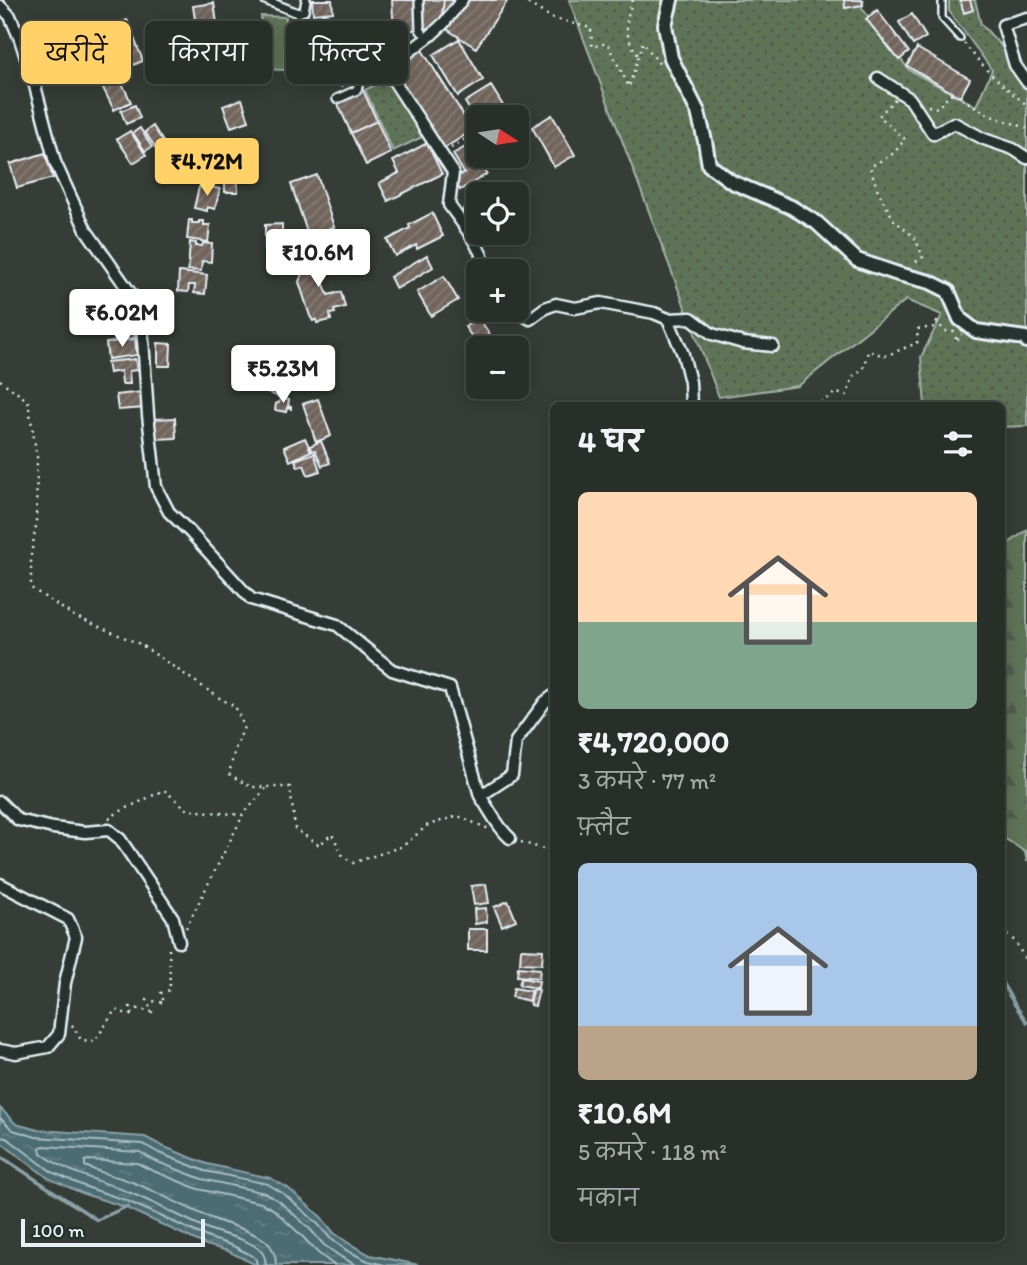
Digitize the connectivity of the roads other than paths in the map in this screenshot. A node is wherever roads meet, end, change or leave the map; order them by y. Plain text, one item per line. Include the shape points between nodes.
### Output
1 (265, 0) edge
2 (306, 0) edge
3 (419, 0) edge
4 (462, 0) edge
5 (671, 0) edge
6 (942, 0) edge
7 (0, 6) edge
8 (1027, 18) edge
9 (422, 32) dead end
10 (960, 38) road end
11 (878, 78) dead end
12 (1027, 82) edge
13 (358, 84) edge
14 (337, 99) road end
15 (1027, 158) edge
16 (483, 259) edge
17 (529, 318) edge
18 (668, 319) junction
19 (1027, 341) edge
20 (773, 346) dead end
21 (691, 402) edge
22 (550, 698) edge
23 (480, 796) junction
24 (0, 802) edge
25 (510, 838) road end
26 (0, 884) edge
27 (179, 942) road end
28 (0, 1050) edge

1 - 2 street via 299,13
3 - 9 street
4 - 16 street via 430,36 386,69 453,172 449,205
5 - 19 street via 665,25 671,58 698,112 709,165 732,182 817,223 857,260 948,291 960,319 976,331
6 - 10 lane via 942,18
7 - 23 street via 20,39 55,162 86,230 141,308 156,487 169,512 251,599 337,625 391,670 450,688
8 - 12 street via 1003,26 1015,65
11 - 15 street via 910,99 933,134 954,123
13 - 14 street via 357,90
17 - 18 street via 556,304 575,308 601,303
18 - 20 street via 691,318 712,334
18 - 21 street via 683,354
22 - 23 street via 516,741 512,775
23 - 25 street
24 - 27 street via 18,820 85,832 109,830 120,839 173,918
26 - 28 street via 68,919 76,937 59,1034 48,1047 16,1053

